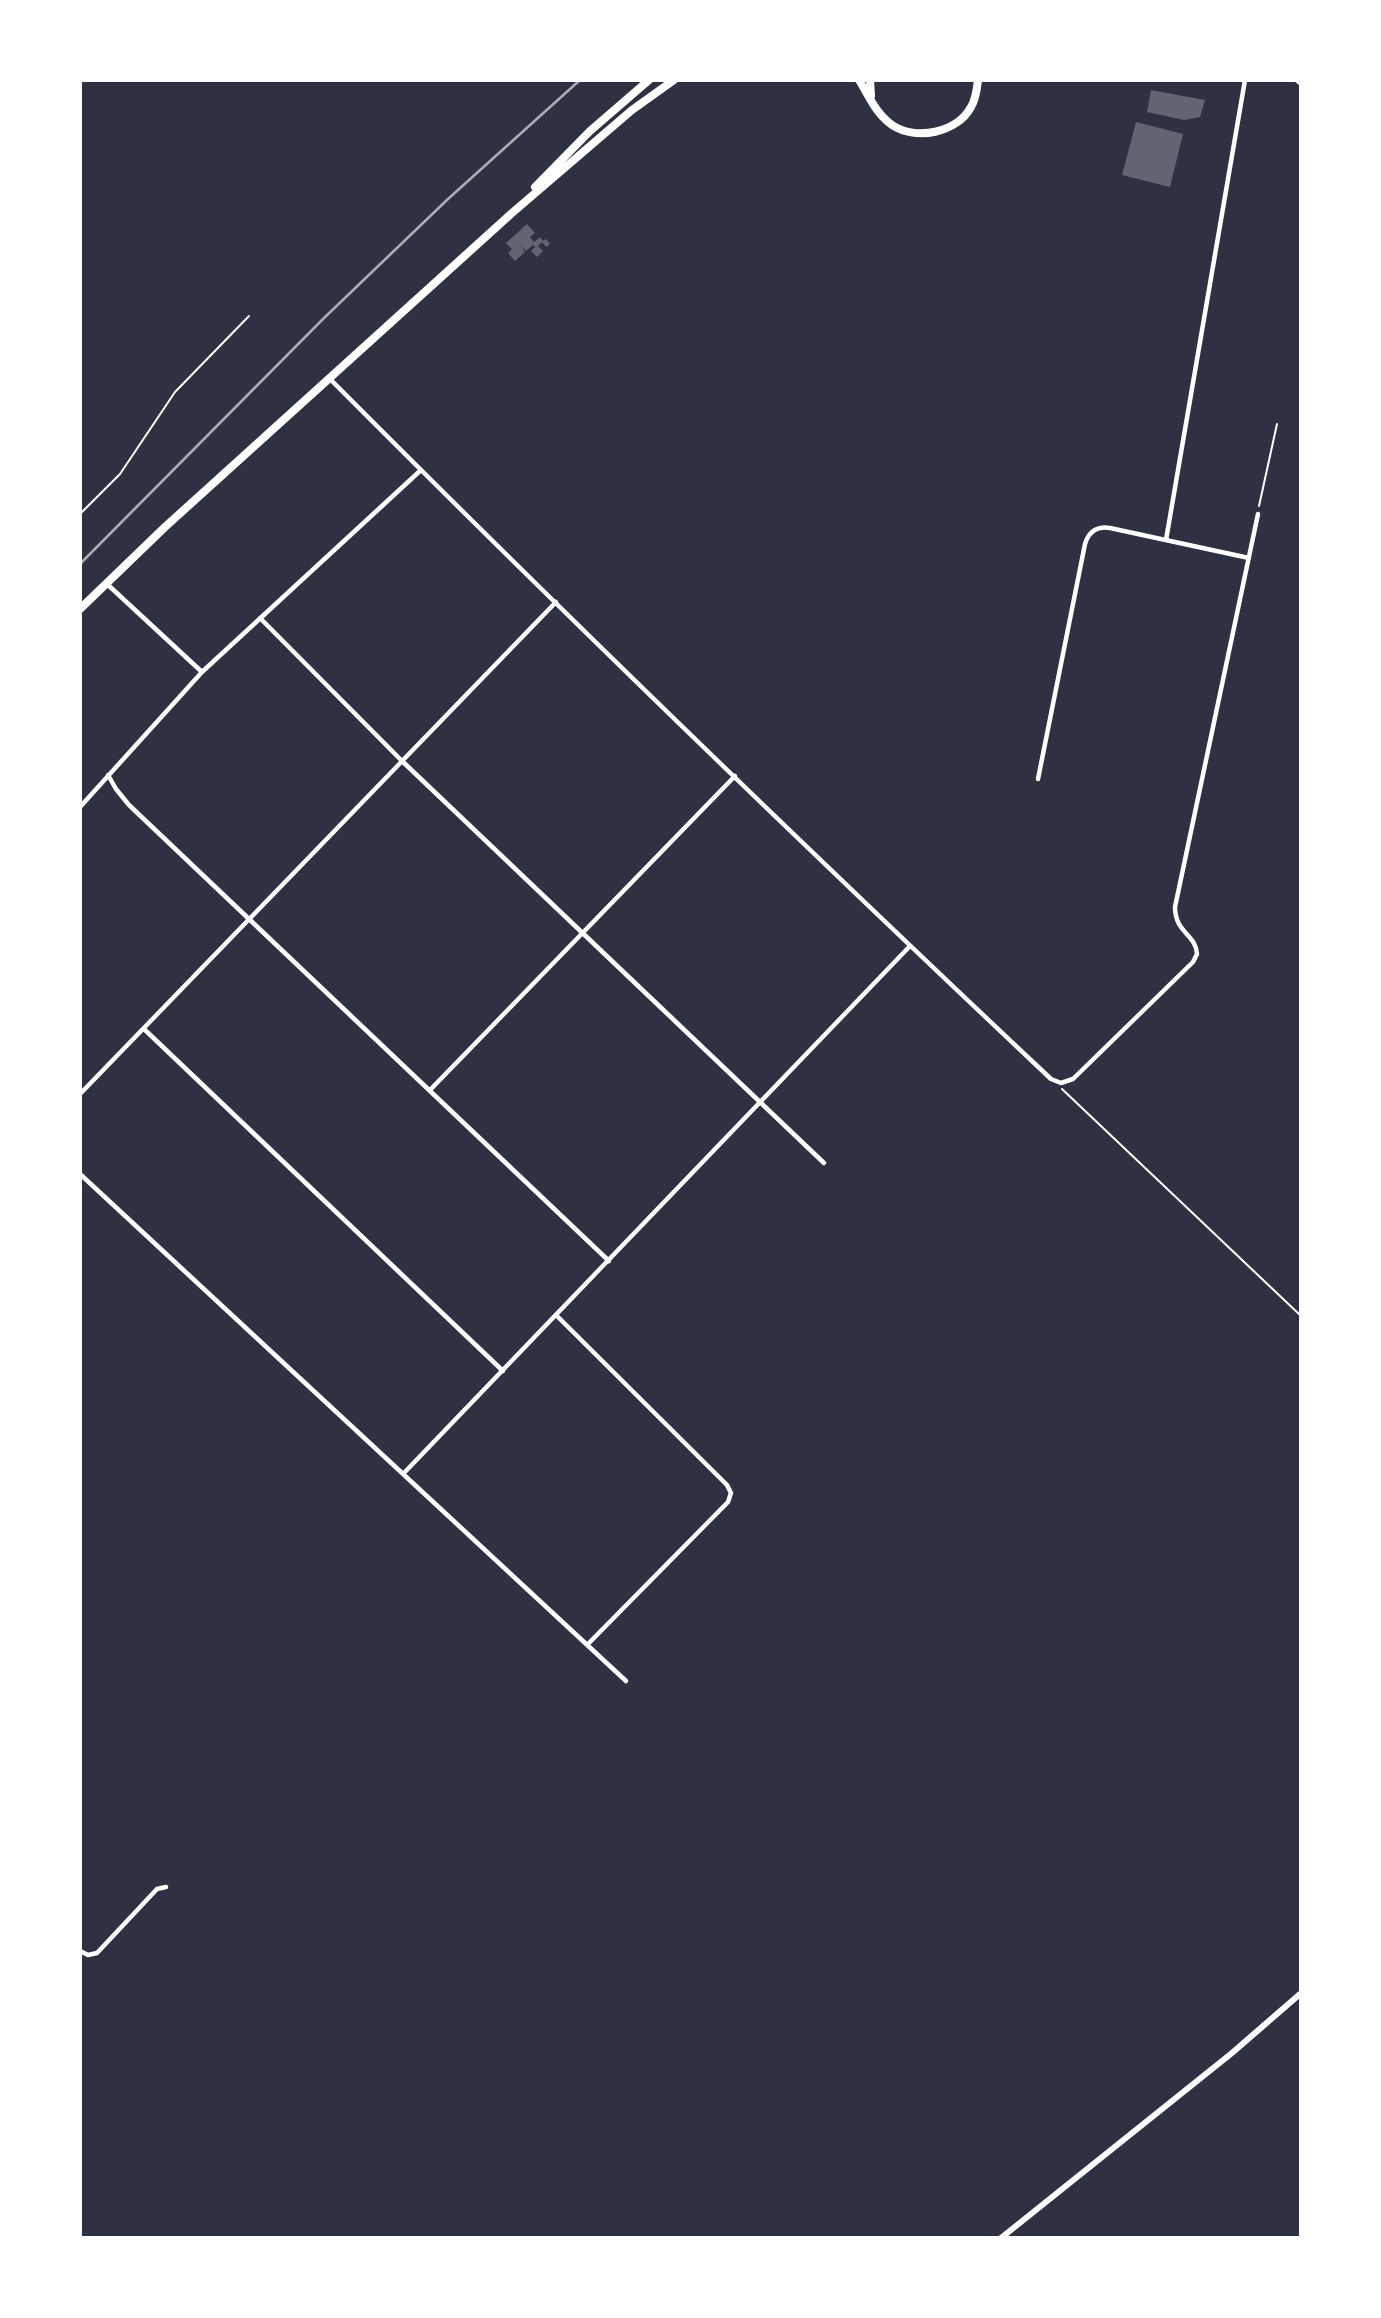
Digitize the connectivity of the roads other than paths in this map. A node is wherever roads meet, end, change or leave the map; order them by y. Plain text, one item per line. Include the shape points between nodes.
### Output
1 (649, 80) edge
2 (674, 80) edge
3 (859, 80) edge
4 (870, 80) edge
5 (978, 80) edge
6 (1245, 80) edge
7 (872, 102) junction
8 (512, 213) junction
9 (330, 378) junction
10 (421, 470) junction
11 (1258, 514) road end
12 (1166, 540) junction
13 (1249, 558) junction
14 (106, 583) junction
15 (556, 602) junction
16 (80, 609) edge
17 (260, 618) junction
18 (202, 672) junction
19 (402, 761) junction
20 (108, 775) junction
21 (735, 776) junction
22 (1038, 779) dead end
23 (80, 807) edge
24 (251, 919) junction
25 (583, 932) junction
26 (910, 946) junction
27 (144, 1029) junction
28 (430, 1090) junction
29 (80, 1094) edge
30 (760, 1104) junction
31 (824, 1163) dead end
32 (80, 1174) edge
33 (609, 1261) junction
34 (556, 1315) junction
35 (503, 1371) junction
36 (403, 1474) junction
37 (587, 1645) junction
38 (626, 1681) dead end
39 (166, 1887) dead end
40 (80, 1951) edge
41 (1300, 1994) edge
42 (1001, 2238) edge

1 - 8 main road via 578,143
2 - 8 main road
3 - 7 main road
4 - 7 main road
5 - 7 main road via 974,102 966,114 932,132 897,128
6 - 12 street
8 - 9 main road
9 - 10 street
9 - 14 main road
10 - 15 street
10 - 17 street
11 - 13 street
12 - 13 street
12 - 22 street via 1106,527 1089,536
13 - 26 street via 1175,907 1177,923 1196,945 1196,957 1073,1079 1061,1083 1051,1079
14 - 16 main road
14 - 18 street
15 - 19 street
15 - 21 street
17 - 18 street
17 - 19 street
18 - 20 street
19 - 24 street
19 - 25 street
20 - 23 street
20 - 24 street via 126,801
21 - 25 street
21 - 26 street
24 - 27 street
24 - 28 street
25 - 28 street
25 - 30 street
26 - 30 street
27 - 29 street
27 - 35 street
28 - 33 street
30 - 31 street
30 - 33 street
32 - 36 street
33 - 34 street
34 - 35 street
34 - 37 street via 730,1493 727,1502
35 - 36 street
36 - 37 street
37 - 38 street
39 - 40 street via 157,1889 97,1953
41 - 42 street

